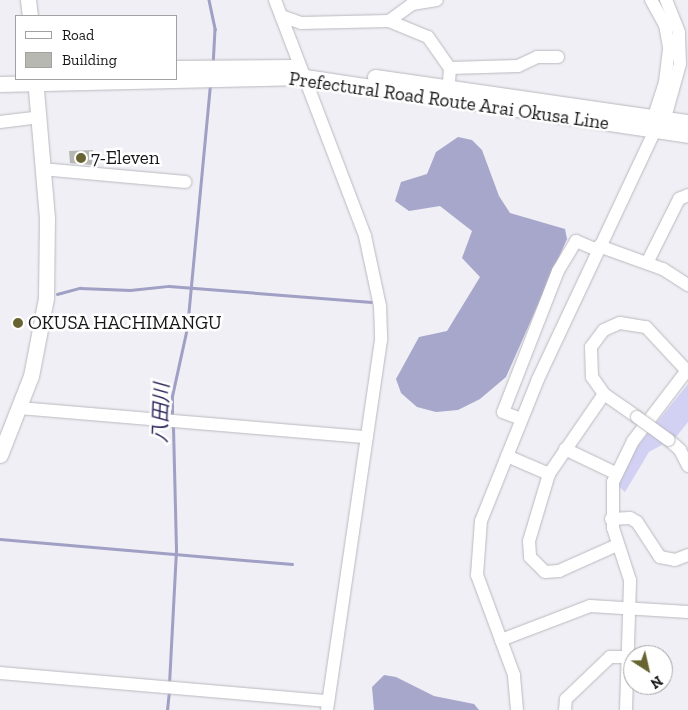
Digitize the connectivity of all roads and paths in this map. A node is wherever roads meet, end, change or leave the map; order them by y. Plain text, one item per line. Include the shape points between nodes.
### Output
1 (28, 0) edge
2 (275, 0) edge
3 (437, 0) edge
4 (652, 0) edge
5 (666, 0) edge
6 (411, 2) edge
7 (30, 15) edge
8 (281, 16) junction
9 (389, 21) junction
10 (558, 57) dead end
11 (178, 68) edge
12 (450, 68) junction
13 (303, 72) junction
14 (200, 73) junction
15 (0, 74) edge
16 (15, 74) edge
17 (178, 74) edge
18 (56, 80) edge
19 (35, 81) edge
20 (0, 84) edge
21 (449, 92) junction
22 (38, 117) junction
23 (658, 121) junction
24 (0, 122) edge
25 (688, 122) edge
26 (688, 135) edge
27 (42, 170) junction
28 (186, 182) dead end
29 (688, 195) edge
30 (598, 248) junction
31 (647, 263) junction
32 (688, 284) edge
33 (687, 370) edge
34 (604, 394) junction
35 (19, 408) junction
36 (521, 419) junction
37 (367, 437) junction
38 (565, 449) junction
39 (0, 455) edge
40 (507, 456) junction
41 (688, 466) edge
42 (615, 473) junction
43 (549, 474) junction
44 (612, 519) junction
45 (617, 546) junction
46 (688, 555) edge
47 (628, 607) junction
48 (688, 612) edge
49 (501, 640) junction
50 (627, 645) edge
51 (623, 657) edge
52 (0, 673) edge
53 (626, 695) edge
54 (327, 705) edge
55 (518, 710) edge
56 (565, 710) edge
57 (626, 710) edge

1 - 7 main road
2 - 8 street
3 - 6 street
4 - 23 street via 663,21 669,47
5 - 23 street via 680,45 675,86
6 - 9 street
8 - 9 street via 301,23
8 - 13 street
9 - 12 street via 428,37
10 - 12 street via 537,57 518,66
11 - 14 main road, Prefectural Road Route Arai Okusa Line
12 - 21 street
13 - 14 main road, Prefectural Road Route Arai Okusa Line
13 - 21 main road, Prefectural Road Route Arai Okusa Line
13 - 37 street via 365,236 378,283 381,340
14 - 17 main road, Prefectural Road Route Arai Okusa Line
15 - 16 main road
18 - 19 main road, Prefectural Road Route Arai Okusa Line
19 - 20 main road, Prefectural Road Route Arai Okusa Line
19 - 22 main road
21 - 23 main road, Prefectural Road Route Arai Okusa Line
22 - 24 street
22 - 27 main road
23 - 25 main road, Prefectural Road Route Arai Okusa Line
23 - 26 main road, Prefectural Road Route Arai Okusa Line
23 - 30 street
27 - 28 street
27 - 35 main road via 48,264 46,306 40,343
29 - 31 street via 679,199
30 - 31 street
30 - 36 street
30 - 36 street via 576,240 558,271 503,412
31 - 32 street
33 - 34 street via 646,327 628,322 612,325 597,337 589,358 592,377
33 - 42 street via 633,441
34 - 38 street
34 - 41 street, bridge via 680,450
35 - 37 street
35 - 39 main road
36 - 40 street
37 - 54 street
38 - 42 street
38 - 43 street
40 - 43 street
40 - 49 street via 481,521 477,549 477,575
42 - 44 street
43 - 45 street via 529,541 530,557 538,568 559,571
44 - 45 street
44 - 46 street via 630,518 637,522 660,557 675,560
45 - 47 street via 629,571
47 - 48 street
47 - 49 street via 580,608
47 - 50 street
49 - 55 street via 514,675
51 - 56 street via 610,657 566,700
52 - 54 street
53 - 57 street

